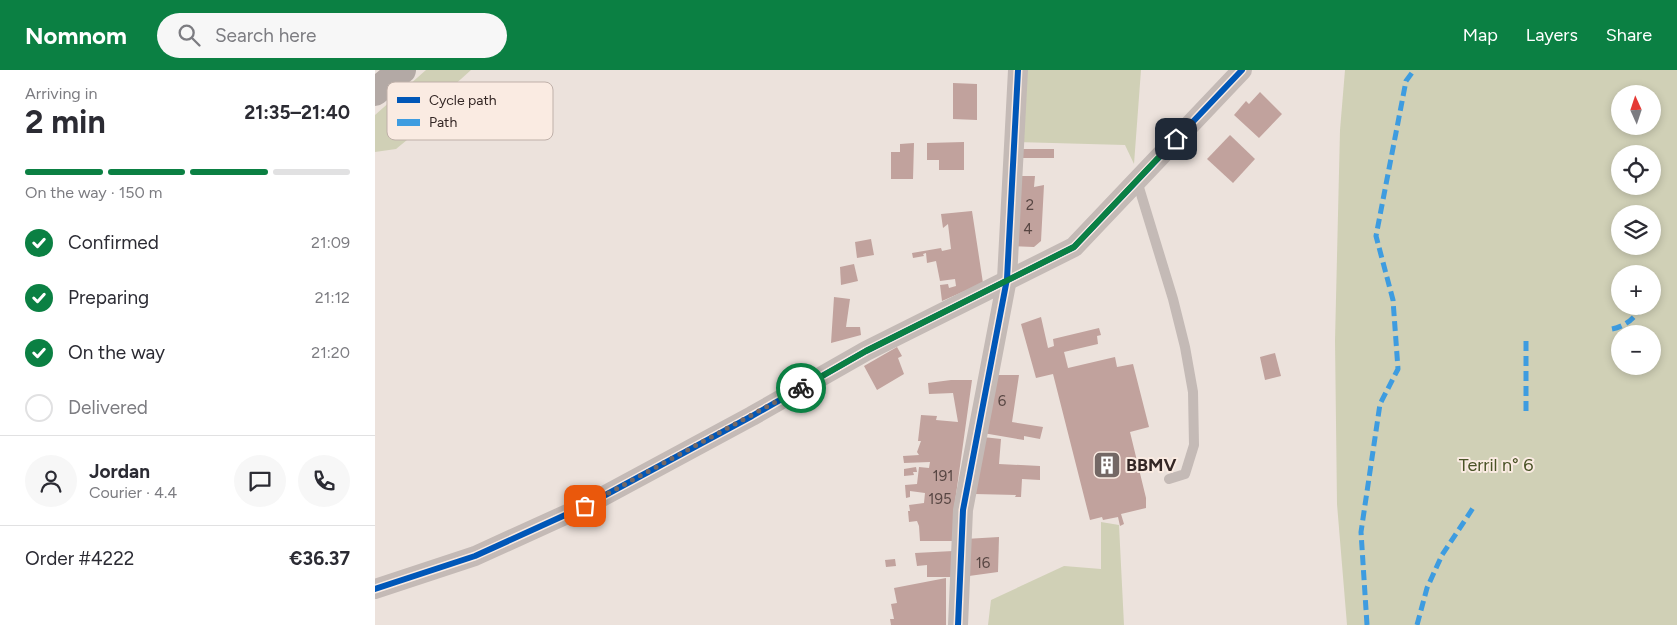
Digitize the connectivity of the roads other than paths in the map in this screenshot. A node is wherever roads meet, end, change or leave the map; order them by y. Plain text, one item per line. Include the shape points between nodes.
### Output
1 (402, 70) edge
2 (1018, 70) edge
3 (1242, 70) edge
4 (387, 82) edge
5 (387, 82) edge
6 (375, 92) edge
7 (1137, 180) junction
8 (1007, 280) junction
9 (1169, 479) dead end
10 (375, 589) edge
11 (959, 625) edge

1 - 5 main road
2 - 8 street
3 - 7 street
4 - 6 main road
7 - 8 street via 1074,247
7 - 9 lane via 1173,298 1193,392 1194,445 1185,474
8 - 10 street via 866,351 585,506 475,556
8 - 11 street via 963,510

